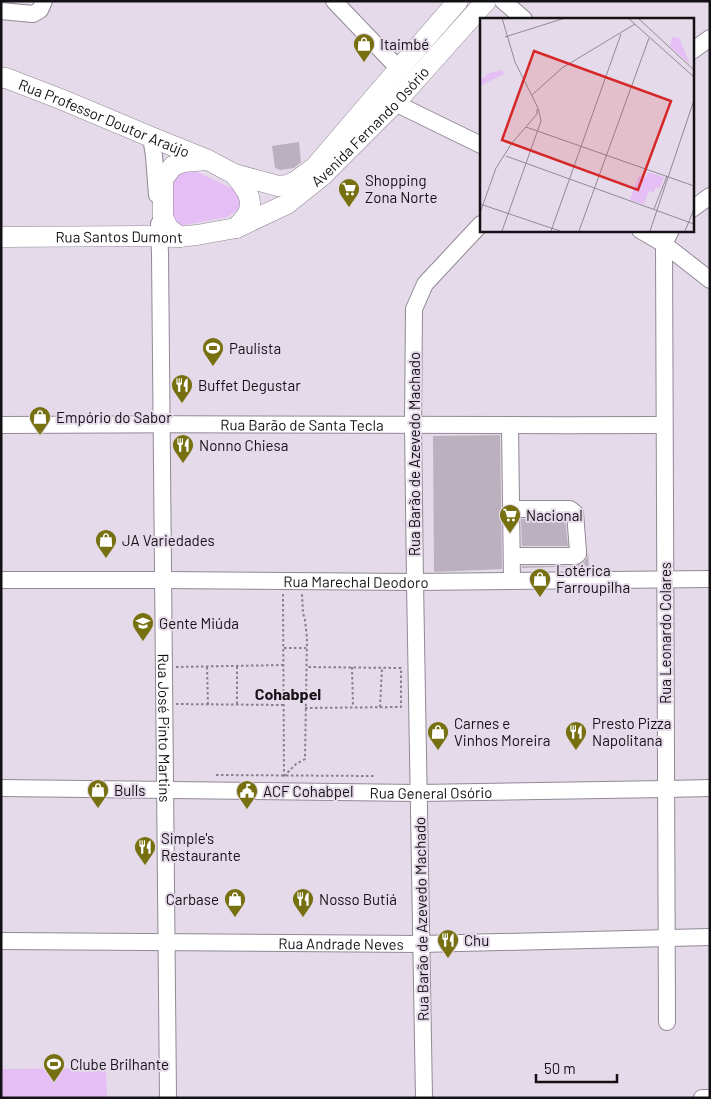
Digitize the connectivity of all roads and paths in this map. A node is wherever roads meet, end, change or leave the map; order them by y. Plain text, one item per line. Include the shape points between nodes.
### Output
1 (44, 1) edge
2 (334, 1) edge
3 (458, 1) edge
4 (486, 1) edge
5 (503, 1) edge
6 (1, 11) edge
7 (523, 18) edge
8 (710, 38) edge
9 (694, 50) edge
10 (399, 69) junction
11 (1, 78) edge
12 (395, 103) junction
13 (151, 138) junction
14 (480, 145) edge
15 (208, 160) junction
16 (234, 174) junction
17 (710, 196) edge
18 (694, 208) edge
19 (480, 225) edge
20 (236, 228) junction
21 (644, 231) edge
22 (1, 237) edge
23 (667, 237) edge
24 (169, 241) junction
25 (710, 280) edge
26 (161, 423) junction
27 (1, 425) edge
28 (510, 425) junction
29 (664, 425) junction
30 (413, 426) junction
31 (512, 509) junction
32 (512, 556) junction
33 (710, 579) edge
34 (1, 580) edge
35 (163, 580) junction
36 (665, 580) junction
37 (512, 581) junction
38 (415, 582) junction
39 (283, 592) dead end
40 (302, 592) dead end
41 (283, 648) junction
42 (306, 648) junction
43 (284, 665) junction
44 (237, 666) junction
45 (175, 667) dead end
46 (207, 667) junction
47 (306, 667) junction
48 (352, 668) junction
49 (382, 668) junction
50 (175, 704) dead end
51 (208, 705) junction
52 (237, 705) junction
53 (284, 706) junction
54 (353, 707) junction
55 (380, 707) junction
56 (306, 708) junction
57 (216, 775) dead end
58 (284, 776) junction
59 (374, 776) dead end
60 (1, 788) edge
61 (710, 788) edge
62 (666, 789) junction
63 (165, 791) junction
64 (419, 793) junction
65 (667, 937) junction
66 (710, 937) edge
67 (1, 941) edge
68 (167, 942) junction
69 (421, 944) junction
70 (667, 1022) dead end
71 (168, 1098) edge
72 (424, 1098) edge
73 (702, 1098) edge
74 (710, 1098) edge

1 - 6 street via 40,10 33,14
2 - 10 street
3 - 10 main road, Avenida Fernando Osório
4 - 12 main road, Avenida Fernando Osório
5 - 7 street
8 - 9 street
10 - 16 main road, Avenida Fernando Osório via 315,167 296,181 278,186
11 - 13 main road, Rua Professor Doutor Araújo via 63,100
12 - 14 street
12 - 20 main road, Avenida Fernando Osório via 322,176 288,204
13 - 15 main road, Rua Professor Doutor Araújo
13 - 24 street, Rua José Pinto Martins
15 - 16 main road, Avenida Fernando Osório
15 - 24 main road via 173,166 164,179 163,217
16 - 20 main road via 246,189 251,203 248,214
17 - 18 street
19 - 30 street, Rua Barão de Azevedo Machado via 426,284 414,310
20 - 24 main road, Rua Santos Dumont
21 - 23 street
22 - 24 main road, Rua Santos Dumont
23 - 25 street
23 - 29 street, Rua Leonardo Colares
24 - 26 street, Rua José Pinto Martins
26 - 27 street, Rua Barão de Santa Tecla
26 - 30 street, Rua Barão de Santa Tecla
26 - 35 street, Rua José Pinto Martins
28 - 29 street, Rua Barão de Santa Tecla
28 - 30 street, Rua Barão de Santa Tecla
28 - 31 street
29 - 36 street, Rua Leonardo Colares
30 - 38 street, Rua Barão de Azevedo Machado
31 - 32 street
31 - 32 street via 574,511 578,551 575,556
32 - 37 street
33 - 36 street, Rua Marechal Deodoro
34 - 35 street, Rua Marechal Deodoro
35 - 38 street, Rua Marechal Deodoro
35 - 63 street, Rua José Pinto Martins
36 - 37 street, Rua Marechal Deodoro
36 - 62 street, Rua Leonardo Colares
37 - 38 street, Rua Marechal Deodoro
38 - 64 street, Rua Barão de Azevedo Machado
39 - 41 path
40 - 42 path
41 - 42 path
41 - 43 path
42 - 47 path
43 - 44 path
43 - 53 path
44 - 46 path
44 - 52 path
45 - 46 path
46 - 51 path
47 - 48 path
47 - 56 path
48 - 49 path
48 - 54 path
49 - 55 path
49 - 55 path via 401,668 401,707
50 - 51 path
51 - 52 path
52 - 53 path
53 - 58 path
54 - 55 path
54 - 56 path
56 - 58 path via 304,760
57 - 58 path
58 - 59 path
60 - 63 street, Rua General Osório
61 - 62 street, Rua General Osório
62 - 64 street, Rua General Osório
62 - 65 street, Rua Leonardo Colares
63 - 64 street, Rua General Osório
63 - 68 street, Rua José Pinto Martins
64 - 69 street, Rua Barão de Azevedo Machado
65 - 66 street, Rua Andrade Neves
65 - 69 street, Rua Andrade Neves
65 - 70 street, Rua Leonardo Colares
67 - 68 street, Rua Andrade Neves
68 - 69 street, Rua Andrade Neves
68 - 71 street, Rua José Pinto Martins
69 - 72 street, Rua Barão de Azevedo Machado
73 - 74 street

